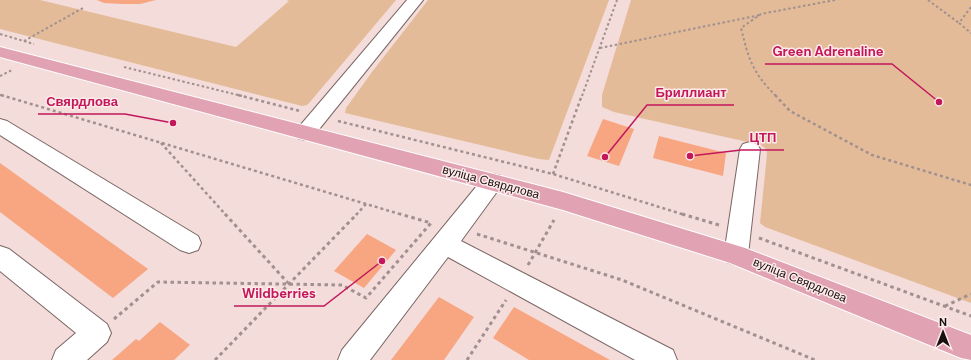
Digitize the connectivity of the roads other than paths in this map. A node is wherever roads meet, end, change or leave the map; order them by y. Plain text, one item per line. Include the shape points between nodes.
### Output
1 (415, 0) edge
2 (0, 52) edge
3 (0, 126) edge
4 (305, 132) junction
5 (750, 150) dead end
6 (493, 182) junction
7 (189, 243) dead end
8 (445, 244) junction
9 (736, 255) junction
10 (0, 256) edge
11 (971, 348) edge
12 (66, 360) edge
13 (352, 360) edge
14 (663, 360) edge

1 - 4 lane
2 - 4 main road, вуліца Свярдлова
3 - 7 lane
4 - 6 main road, вуліца Свярдлова
5 - 9 lane
6 - 8 lane
6 - 9 main road, вуліца Свярдлова
8 - 13 lane
8 - 14 lane
9 - 11 main road, вуліца Свярдлова
10 - 12 lane via 97,333

